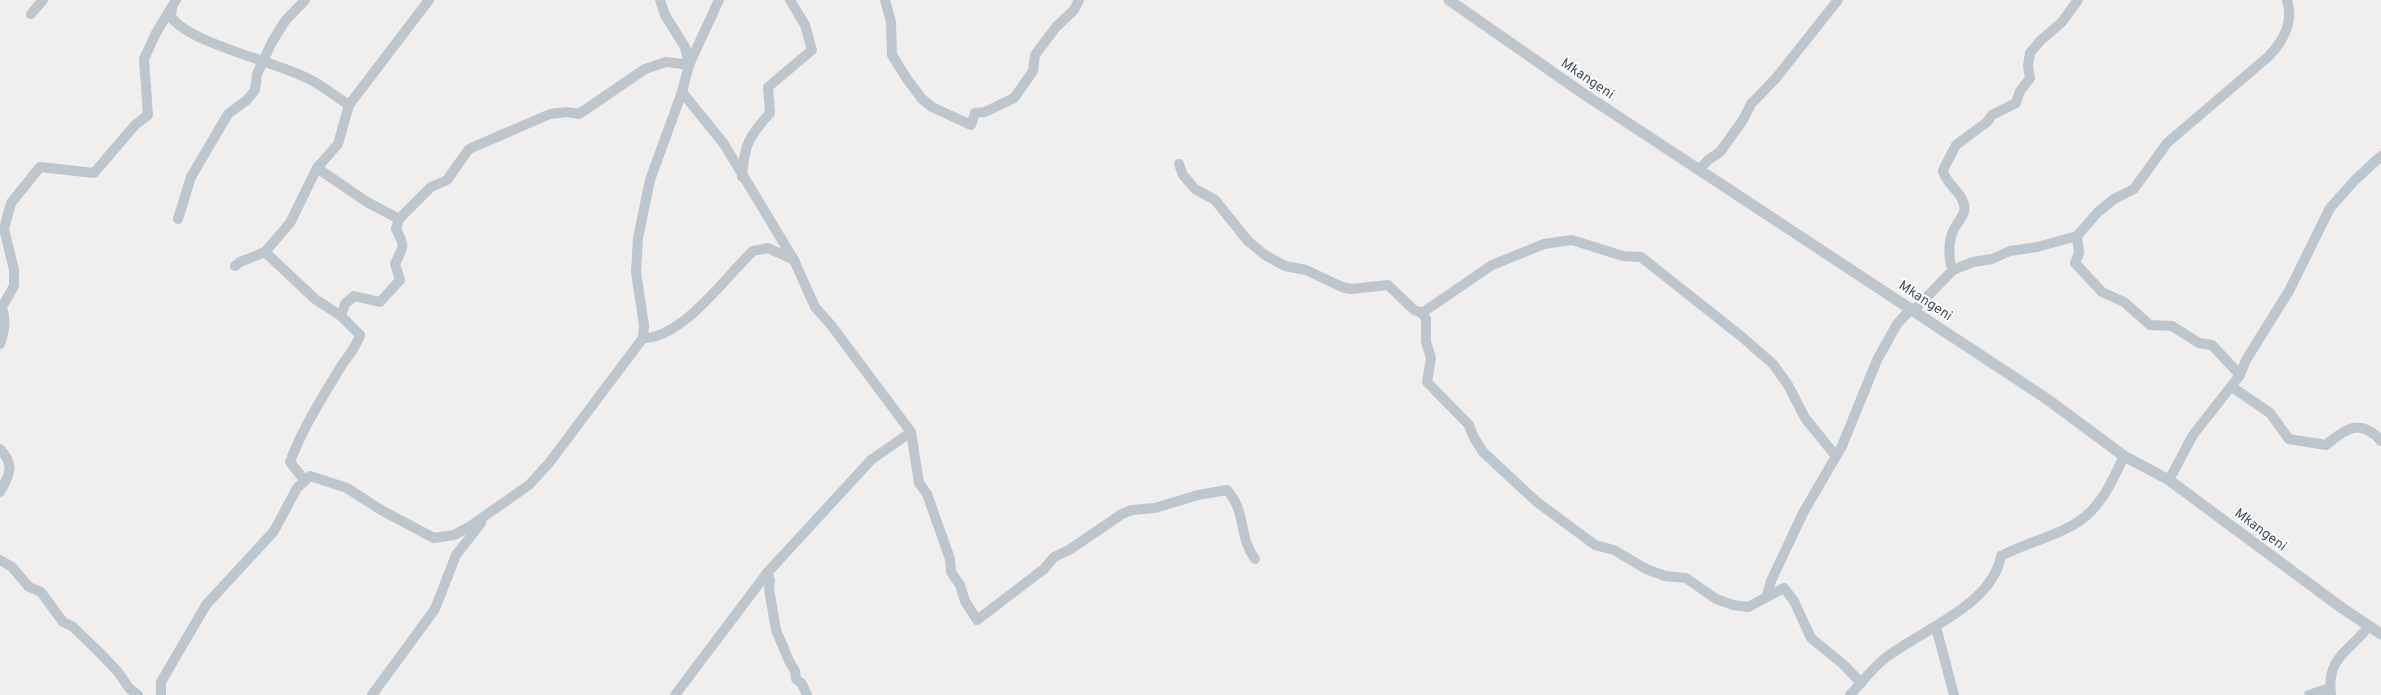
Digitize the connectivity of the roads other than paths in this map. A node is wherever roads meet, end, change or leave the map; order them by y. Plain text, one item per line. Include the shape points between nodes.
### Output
1 (43, 0) edge
2 (305, 0) edge
3 (429, 0) edge
4 (660, 0) edge
5 (718, 0) edge
6 (790, 0) edge
7 (885, 0) edge
8 (1079, 0) edge
9 (1449, 0) edge
10 (1838, 0) edge
11 (2078, 0) edge
12 (2287, 0) edge
13 (174, 3) edge
14 (31, 14) dead end
15 (262, 61) junction
16 (689, 65) junction
17 (682, 92) junction
18 (349, 106) junction
19 (2381, 156) edge
20 (1179, 164) dead end
21 (317, 168) junction
22 (1700, 170) junction
23 (742, 177) junction
24 (178, 219) dead end
25 (399, 219) junction
26 (2, 228) edge
27 (2077, 236) junction
28 (265, 252) junction
29 (794, 260) junction
30 (235, 266) dead end
31 (1953, 270) junction
32 (1913, 309) junction
33 (1422, 314) junction
34 (341, 316) junction
35 (643, 338) junction
36 (0, 344) edge
37 (2240, 375) junction
38 (2232, 387) junction
39 (2377, 429) edge
40 (911, 432) junction
41 (2381, 441) edge
42 (0, 449) edge
43 (1835, 455) junction
44 (2124, 456) junction
45 (2169, 480) junction
46 (305, 481) junction
47 (0, 492) edge
48 (489, 512) junction
49 (1255, 559) dead end
50 (0, 560) edge
51 (767, 574) junction
52 (1767, 595) junction
53 (2369, 626) junction
54 (1936, 627) junction
55 (2381, 634) edge
56 (1861, 683) junction
57 (2331, 691) edge
58 (138, 695) edge
59 (160, 695) edge
60 (372, 695) edge
61 (675, 695) edge
62 (807, 695) edge
63 (1850, 695) edge
64 (1954, 695) edge
65 (2309, 695) edge

1 - 14 street
2 - 15 street via 285,20
3 - 18 street
4 - 16 street via 665,16 685,47
5 - 16 street
6 - 23 street via 805,25 812,50 768,87 770,112 754,130 744,152
7 - 8 street via 891,22 892,55 907,79 932,107 971,125 975,113 985,112 1014,98 1032,71 1035,55
9 - 22 street, Mkangeni
10 - 22 street via 1751,104 1720,152
11 - 31 street via 2062,22 2030,53 2030,78 2016,103 1992,115 1956,145 1944,168 1945,179 1960,195 1964,206 1950,237
12 - 27 street via 2288,26 2279,45 2167,143 2134,189 2098,212
13 - 15 street via 171,17 181,27
13 - 26 street via 144,59 148,115 135,125 94,173 40,168 11,203
15 - 18 street via 307,78
15 - 24 street via 254,90 247,100 228,114 191,178
16 - 17 street
16 - 25 street via 666,62 645,69 578,114 550,114 469,149 448,180 431,186
17 - 23 street via 724,144
17 - 35 street via 650,180 638,238 636,272
18 - 21 street via 338,144
19 - 37 street via 2330,208 2289,291
20 - 33 street via 1183,175 1195,189 1215,200 1248,241 1265,255 1342,287 1388,285
21 - 25 street
21 - 28 street via 290,223
22 - 32 street, Mkangeni
23 - 29 street
25 - 34 street via 396,229 404,247 395,264 400,280 380,302 354,296 345,304
26 - 36 street via 14,270 14,286 2,307 6,321
27 - 31 street via 2010,251
27 - 37 street via 2079,253 2075,263 2102,292 2124,302 2150,325 2172,326 2199,343 2212,345
28 - 30 street
28 - 34 street via 315,299
29 - 35 street via 768,248 753,250 689,316 653,339
29 - 40 street via 815,307
31 - 32 street
32 - 43 street via 1897,324
32 - 44 street, Mkangeni via 2047,399
33 - 43 street via 1492,264 1544,244 1572,240 1623,256 1641,258 1773,364 1805,418
33 - 52 street via 1426,319 1426,342 1431,358 1427,382 1469,425 1484,452 1537,502 1595,545 1614,550 1665,576 1686,578 1716,599 1748,606
34 - 46 street via 360,335 298,441 290,462
35 - 48 street via 540,474 529,486
37 - 38 street
38 - 39 street via 2270,413 2289,439 2326,445 2350,427
38 - 45 street via 2193,435
39 - 41 street
40 - 49 street via 919,483 927,494 950,559 951,572 977,620 1044,569 1054,557 1122,514 1198,495 1227,490 1236,499 1246,548
40 - 51 street via 871,460
42 - 47 street via 8,457 10,472
43 - 52 street via 1803,513
44 - 45 street, Mkangeni
44 - 54 street via 2105,494 2078,522 2001,556 1991,579 1960,611
45 - 53 street, Mkangeni
46 - 48 street via 310,476 347,488 434,538 454,535
46 - 59 street via 297,488 274,531 206,605 161,682
48 - 60 street via 456,555 435,609
50 - 58 street via 12,567 29,587 42,592 64,622 101,654 128,688
51 - 61 street
51 - 62 street via 776,630 796,679
52 - 56 street via 1784,588 1794,601 1811,638
53 - 55 street, Mkangeni
53 - 57 street via 2333,666 2329,678
54 - 56 street via 1883,660
54 - 64 street
56 - 63 street
57 - 65 street

